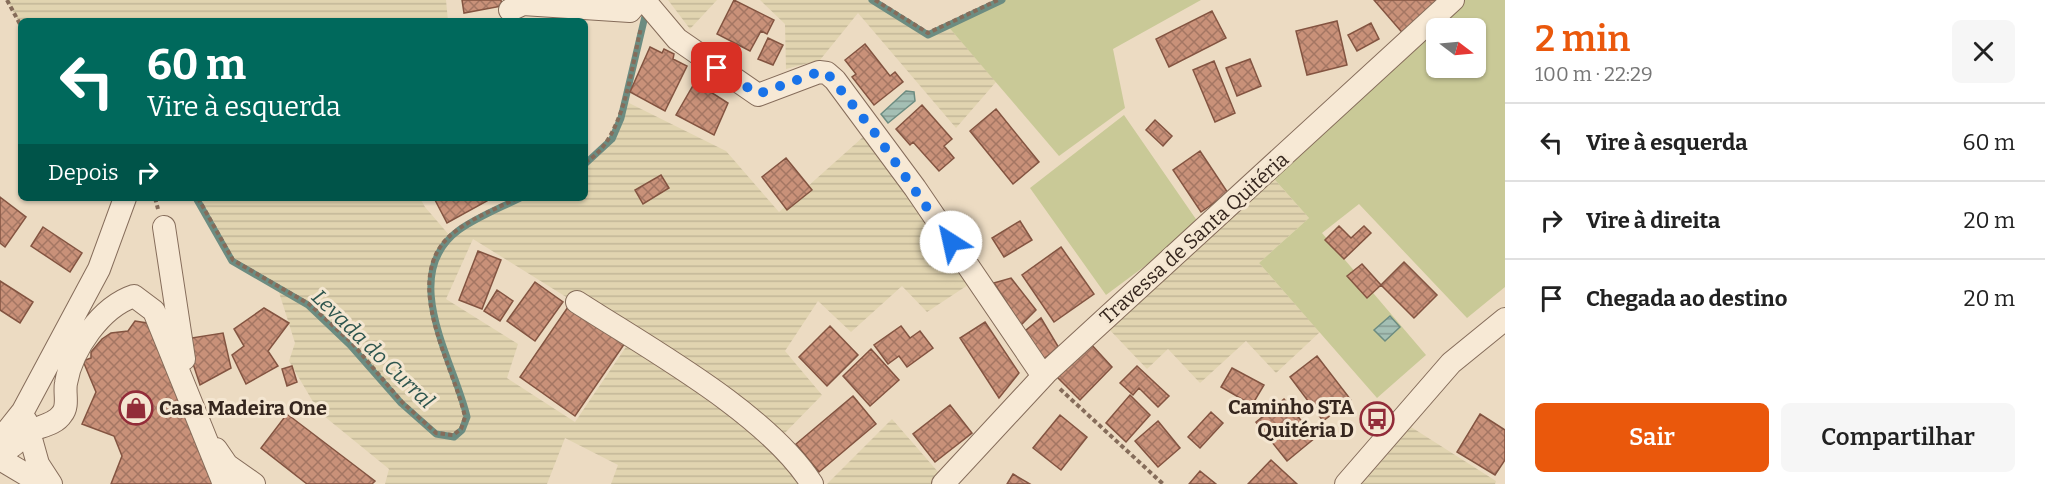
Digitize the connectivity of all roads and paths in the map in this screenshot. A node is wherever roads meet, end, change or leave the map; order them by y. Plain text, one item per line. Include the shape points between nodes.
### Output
1 (7, 0) edge
2 (875, 0) edge
3 (998, 0) edge
4 (1453, 0) edge
5 (640, 2) edge
6 (519, 5) edge
7 (18, 20) edge
8 (588, 159) edge
9 (124, 201) edge
10 (200, 201) edge
11 (511, 201) edge
12 (164, 227) dead end
13 (577, 302) dead end
14 (1505, 319) edge
15 (1045, 375) junction
16 (0, 418) edge
17 (27, 421) junction
18 (0, 441) edge
19 (0, 451) edge
20 (0, 459) edge
21 (42, 484) edge
22 (51, 484) edge
23 (224, 484) edge
24 (254, 484) edge
25 (812, 484) edge
26 (943, 484) edge
27 (1163, 484) edge
28 (1346, 484) edge

1 - 7 path
2 - 3 path via 928,33
4 - 15 street, Travessa de Santa Quitéria
5 - 6 street via 630,11
5 - 8 path via 645,11 619,117 611,138
5 - 15 street via 677,39 758,94 819,72 835,80
9 - 17 street via 99,269
10 - 11 path via 233,260 309,304 352,343 402,402 444,436 461,429 465,417 439,345 429,295 434,255 459,228
12 - 24 street via 179,336 192,395 212,444 227,465
13 - 25 street via 715,392 777,441
14 - 28 street via 1451,363
15 - 26 street, Travessa de Santa Quitéria
15 - 27 path
16 - 17 street
17 - 18 street
17 - 19 street via 7,450
17 - 22 street via 38,464
17 - 23 street via 46,426 62,415 69,367 79,344 119,301 134,296 154,311
20 - 21 street

